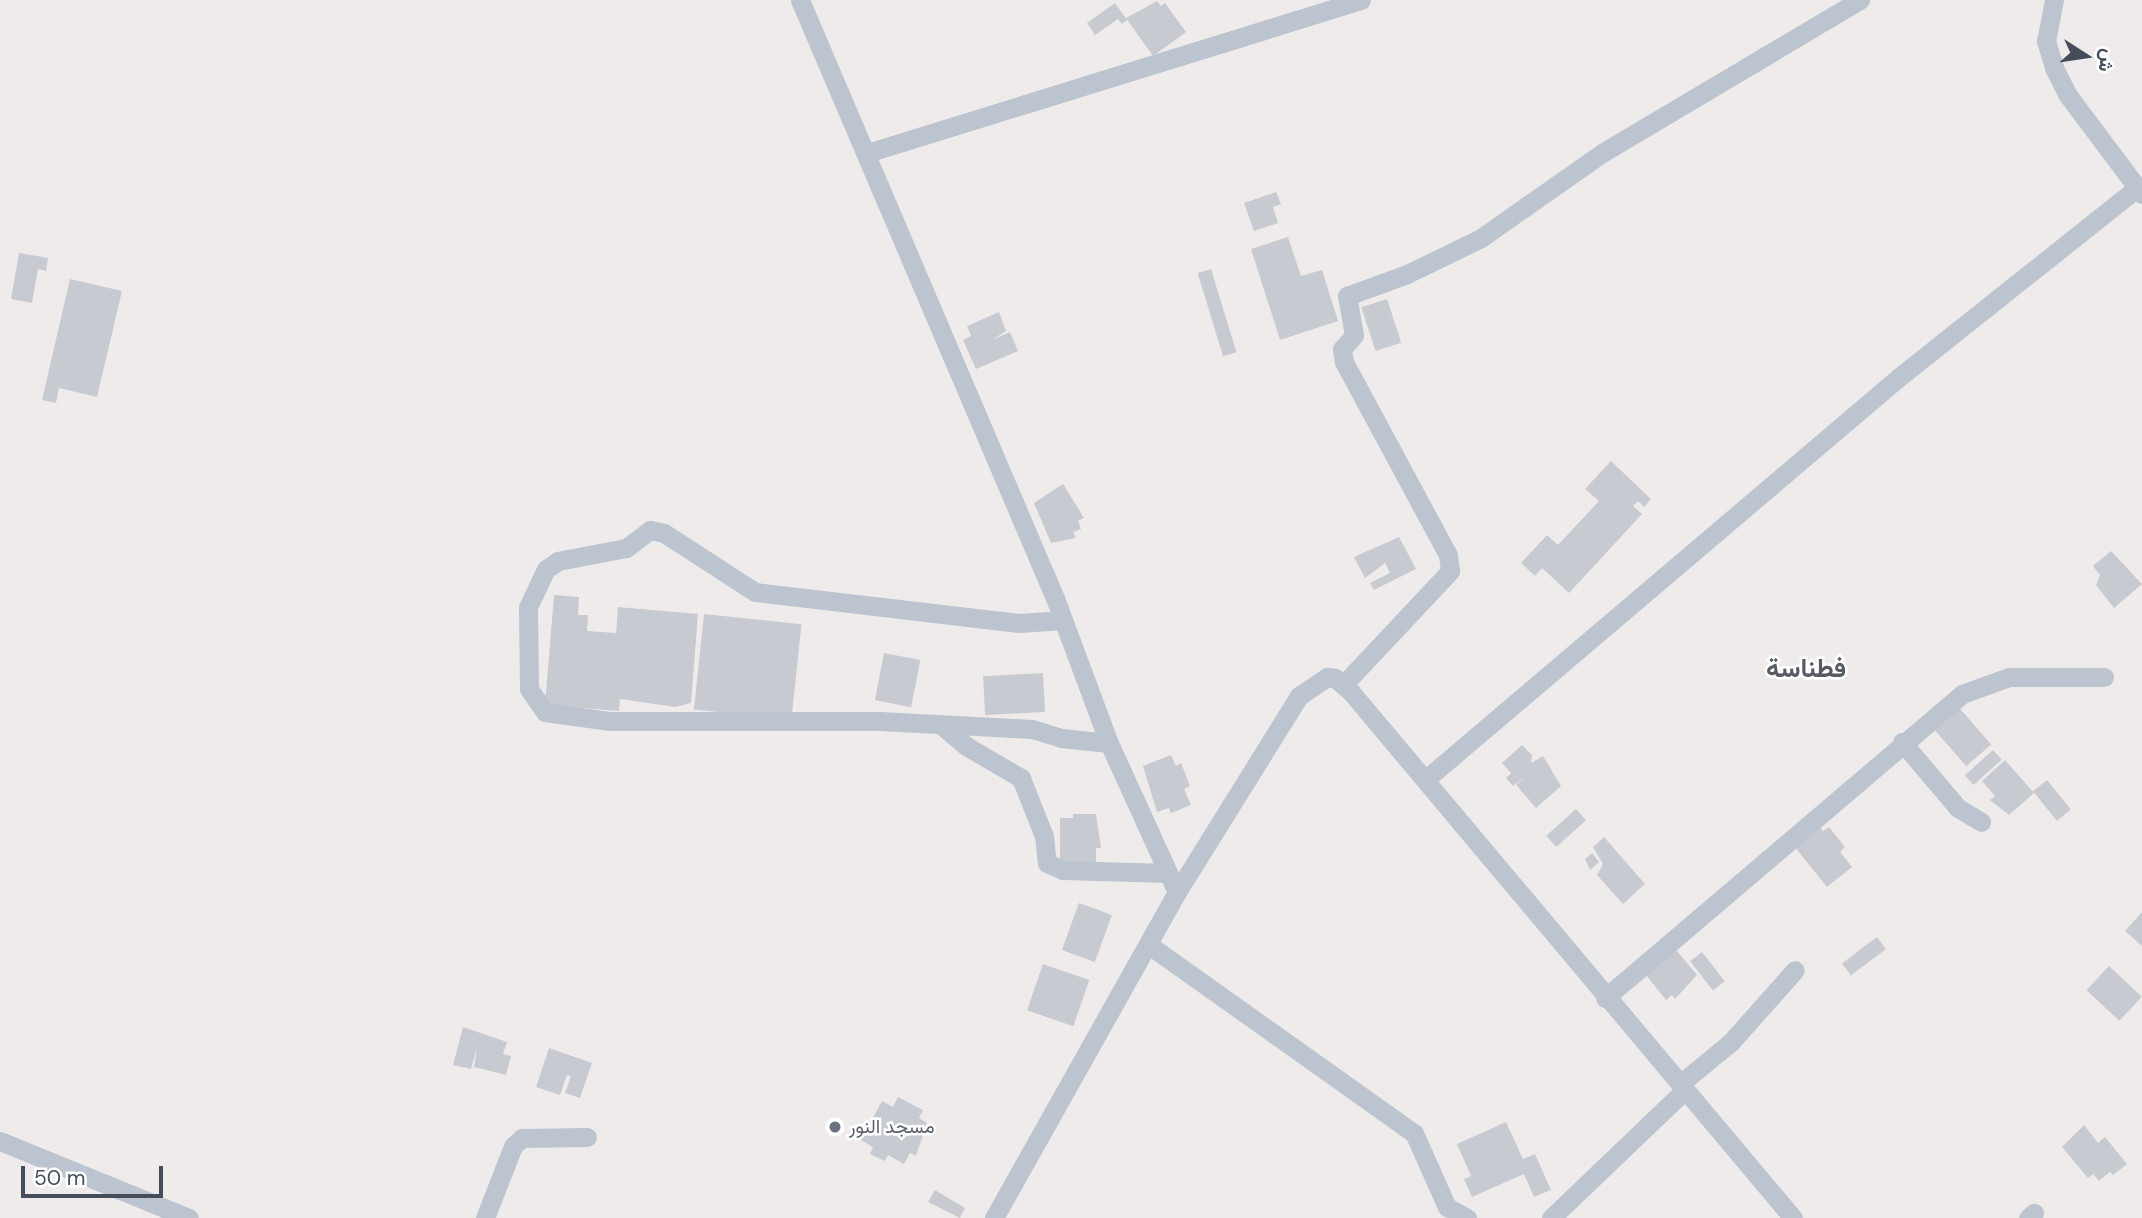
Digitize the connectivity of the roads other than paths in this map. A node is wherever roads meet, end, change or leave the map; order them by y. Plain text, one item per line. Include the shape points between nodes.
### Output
1 (800, 0) edge
2 (1361, 0) edge
3 (1860, 0) edge
4 (2054, 0) edge
5 (867, 153) junction
6 (2140, 191) edge
7 (1063, 620) junction
8 (2104, 677) dead end
9 (1344, 684) junction
10 (940, 724) junction
11 (1109, 743) junction
12 (1902, 743) junction
13 (1426, 779) junction
14 (1981, 822) dead end
15 (1167, 873) junction
16 (1177, 892) junction
17 (1149, 945) junction
18 (1795, 971) dead end
19 (1605, 998) junction
20 (1683, 1087) junction
21 (587, 1137) dead end
22 (0, 1141) edge
23 (183, 1217) edge
24 (485, 1218) edge
25 (994, 1218) edge
26 (1467, 1218) edge
27 (1551, 1218) edge
28 (1793, 1218) edge

1 - 5 street
2 - 5 street
3 - 9 street via 1602,153 1481,238 1407,274 1346,296 1354,335 1342,349 1344,362 1442,543 1450,571
4 - 6 street via 2046,41 2054,68 2067,94
5 - 7 street
6 - 13 street via 1898,378
7 - 10 street via 1019,623 755,593 664,533 650,530 626,548 558,561 546,569 528,607 529,689 545,712 610,721
7 - 11 street
8 - 12 street via 2009,677 1979,686 1946,705
9 - 13 street
9 - 16 street via 1335,678 1320,678 1299,696
10 - 11 street via 1031,729 1070,740
10 - 15 street via 966,746 1021,778 1044,836 1047,863 1063,870
11 - 15 street
12 - 14 street via 1958,808
12 - 19 street
13 - 19 street
15 - 16 street
16 - 17 street
17 - 25 street
17 - 26 street via 1414,1133 1447,1207
18 - 20 street
19 - 20 street
20 - 27 street
20 - 28 street
21 - 24 street via 522,1138 513,1146
22 - 23 street

